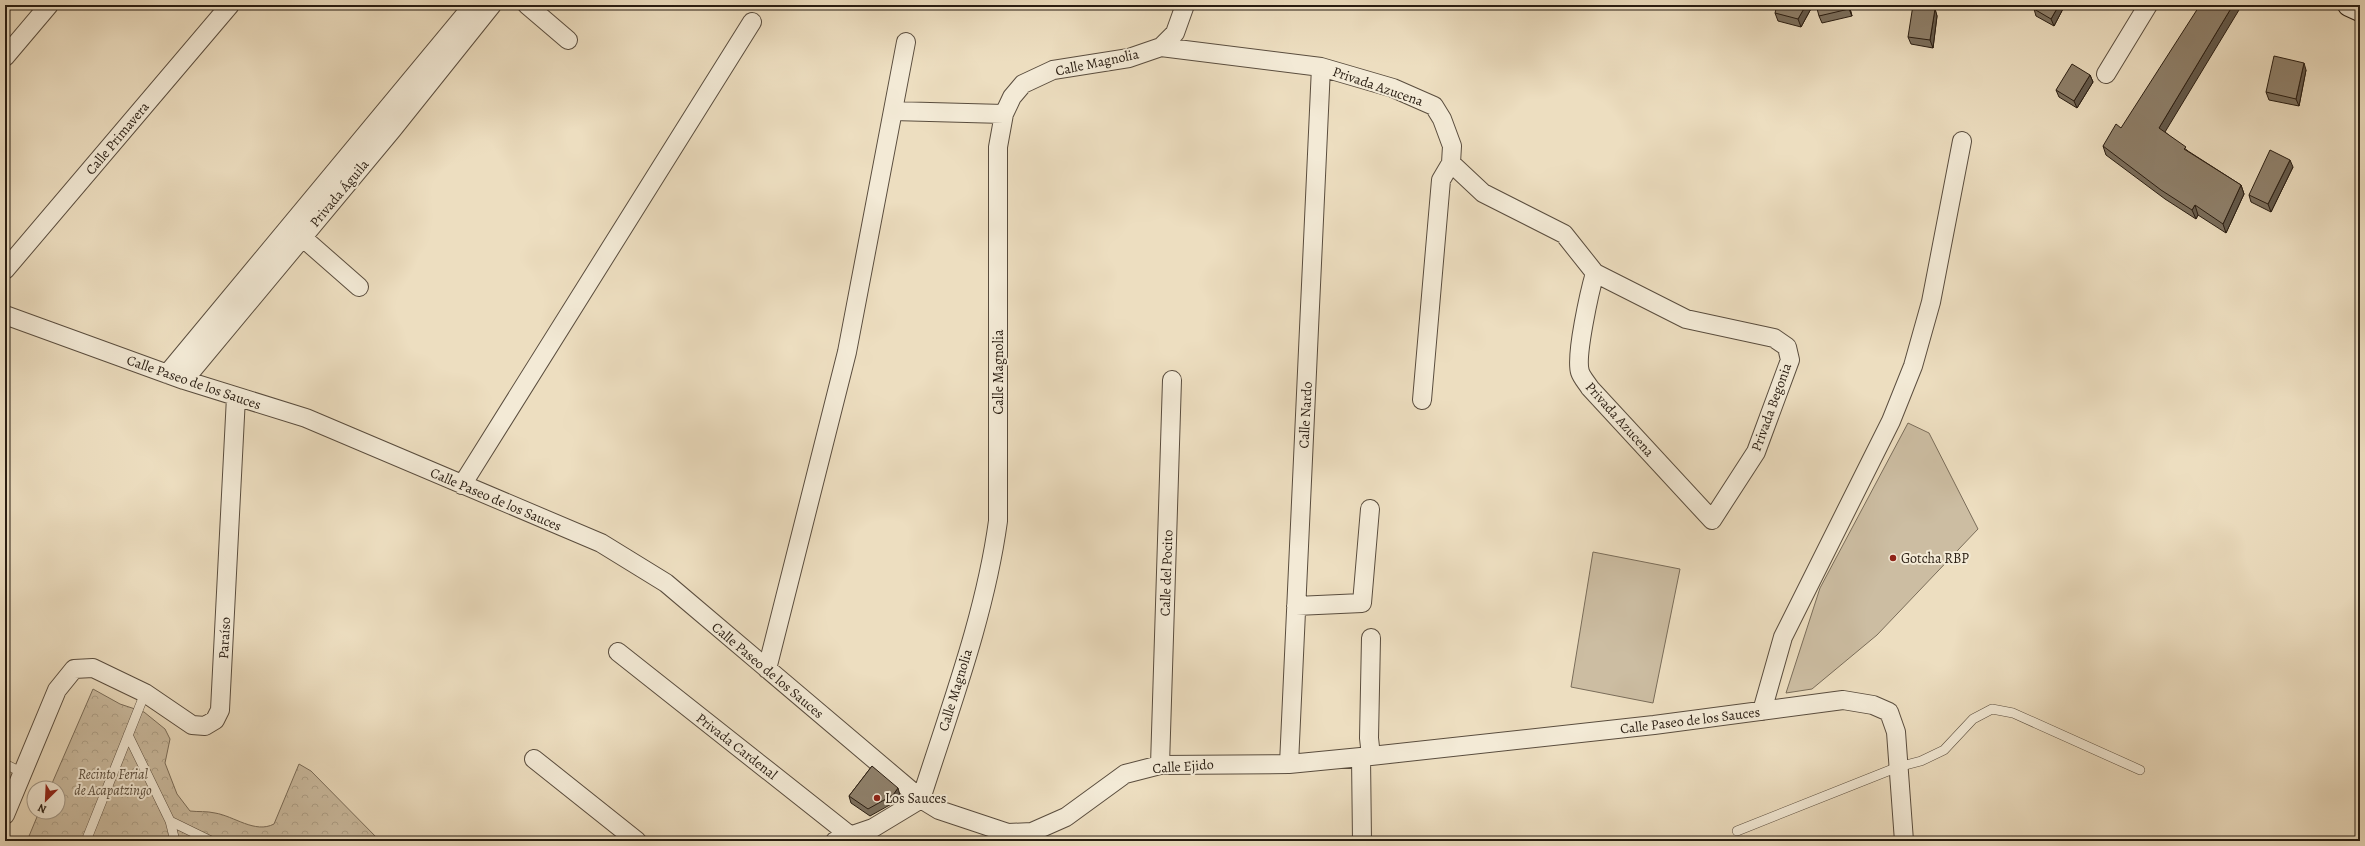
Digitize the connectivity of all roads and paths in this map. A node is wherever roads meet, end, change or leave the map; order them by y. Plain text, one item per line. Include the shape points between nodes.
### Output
1 (48, 5) edge
2 (230, 5) edge
3 (473, 5) edge
4 (492, 5) edge
5 (527, 5) edge
6 (1185, 5) edge
7 (2148, 5) edge
8 (2349, 5) edge
9 (2360, 10) edge
10 (752, 22) dead end
11 (568, 40) dead end
12 (906, 42) dead end
13 (1161, 47) junction
14 (5, 57) edge
15 (1321, 67) junction
16 (2106, 74) dead end
17 (893, 111) junction
18 (1004, 114) junction
19 (1962, 141) dead end
20 (1451, 163) junction
21 (302, 237) junction
22 (5, 270) edge
23 (1595, 273) junction
24 (359, 286) dead end
25 (5, 315) edge
26 (167, 374) junction
27 (184, 380) junction
28 (1172, 380) dead end
29 (236, 397) junction
30 (1422, 400) dead end
31 (462, 485) junction
32 (1370, 509) dead end
33 (1712, 520) joint
34 (1296, 606) junction
35 (1371, 638) dead end
36 (618, 652) dead end
37 (767, 669) junction
38 (146, 693) junction
39 (1762, 711) junction
40 (128, 735) junction
41 (1366, 756) junction
42 (534, 759) dead end
43 (5, 764) edge
44 (1289, 764) junction
45 (1160, 765) junction
46 (1898, 767) junction
47 (2140, 770) dead end
48 (23, 773) junction
49 (921, 800) junction
50 (5, 815) edge
51 (170, 821) junction
52 (1737, 831) dead end
53 (199, 838) edge
54 (848, 839) edge
55 (86, 841) edge
56 (175, 841) edge
57 (212, 841) edge
58 (637, 841) edge
59 (1362, 841) edge
60 (1904, 841) edge

1 - 14 street
2 - 22 street, Calle Primavera
3 - 26 street
4 - 21 street, Privada Águila
5 - 11 street
6 - 13 street via 1175,33
7 - 16 street
8 - 9 main road
10 - 31 street
12 - 17 street
13 - 15 street, Privada Azucena
13 - 18 street, Calle Magnolia via 1129,58 1053,70 1023,84 1012,97
15 - 20 street, Privada Azucena via 1392,88 1434,106 1452,146
15 - 34 street, Calle Nardo
17 - 18 street
17 - 37 street via 847,352
18 - 49 street, Calle Magnolia via 998,147 998,521 994,554 948,720
19 - 39 street via 1931,302 1913,366 1891,421 1783,637
20 - 23 street via 1483,193 1564,234
20 - 30 street via 1441,180
21 - 24 street
21 - 27 street, Privada Águila
23 - 33 street, Privada Azucena via 1580,352 1580,372 1590,388
23 - 33 street, Privada Begonia via 1686,319 1774,338 1787,347 1790,360 1756,452
25 - 26 street, Calle Paseo de los Sauces
26 - 27 street, Calle Paseo de los Sauces
27 - 29 street, Calle Paseo de los Sauces
28 - 45 street, Calle del Pocito
29 - 31 street, Calle Paseo de los Sauces via 306,418
29 - 38 street, Paraíso via 220,710 214,720 205,726 192,724
31 - 37 street, Calle Paseo de los Sauces via 601,543 666,583
32 - 34 street via 1362,603
34 - 44 street, Calle Nardo
35 - 41 street via 1369,738
36 - 54 street, Privada Cardenal
37 - 49 street, Calle Paseo de los Sauces
38 - 40 lane
38 - 48 street, Paraíso via 93,668 74,669 57,690
39 - 41 street, Calle Paseo de los Sauces
39 - 46 street, Calle Paseo de los Sauces via 1844,700 1873,705 1889,712 1896,732
40 - 51 lane
40 - 55 lane
41 - 44 street, Calle Ejido
41 - 59 street
42 - 58 street
43 - 48 lane
44 - 45 street, Calle Ejido
45 - 49 street, Calle Ejido via 1125,774 1066,817 1032,832 1008,833 940,810
46 - 47 lane via 1921,761 1944,750 1973,719 1992,709 2013,713
46 - 52 lane
46 - 60 street, Calle Paseo de los Sauces
48 - 50 street
49 - 54 street via 873,828
51 - 53 lane
51 - 56 lane
53 - 57 lane

